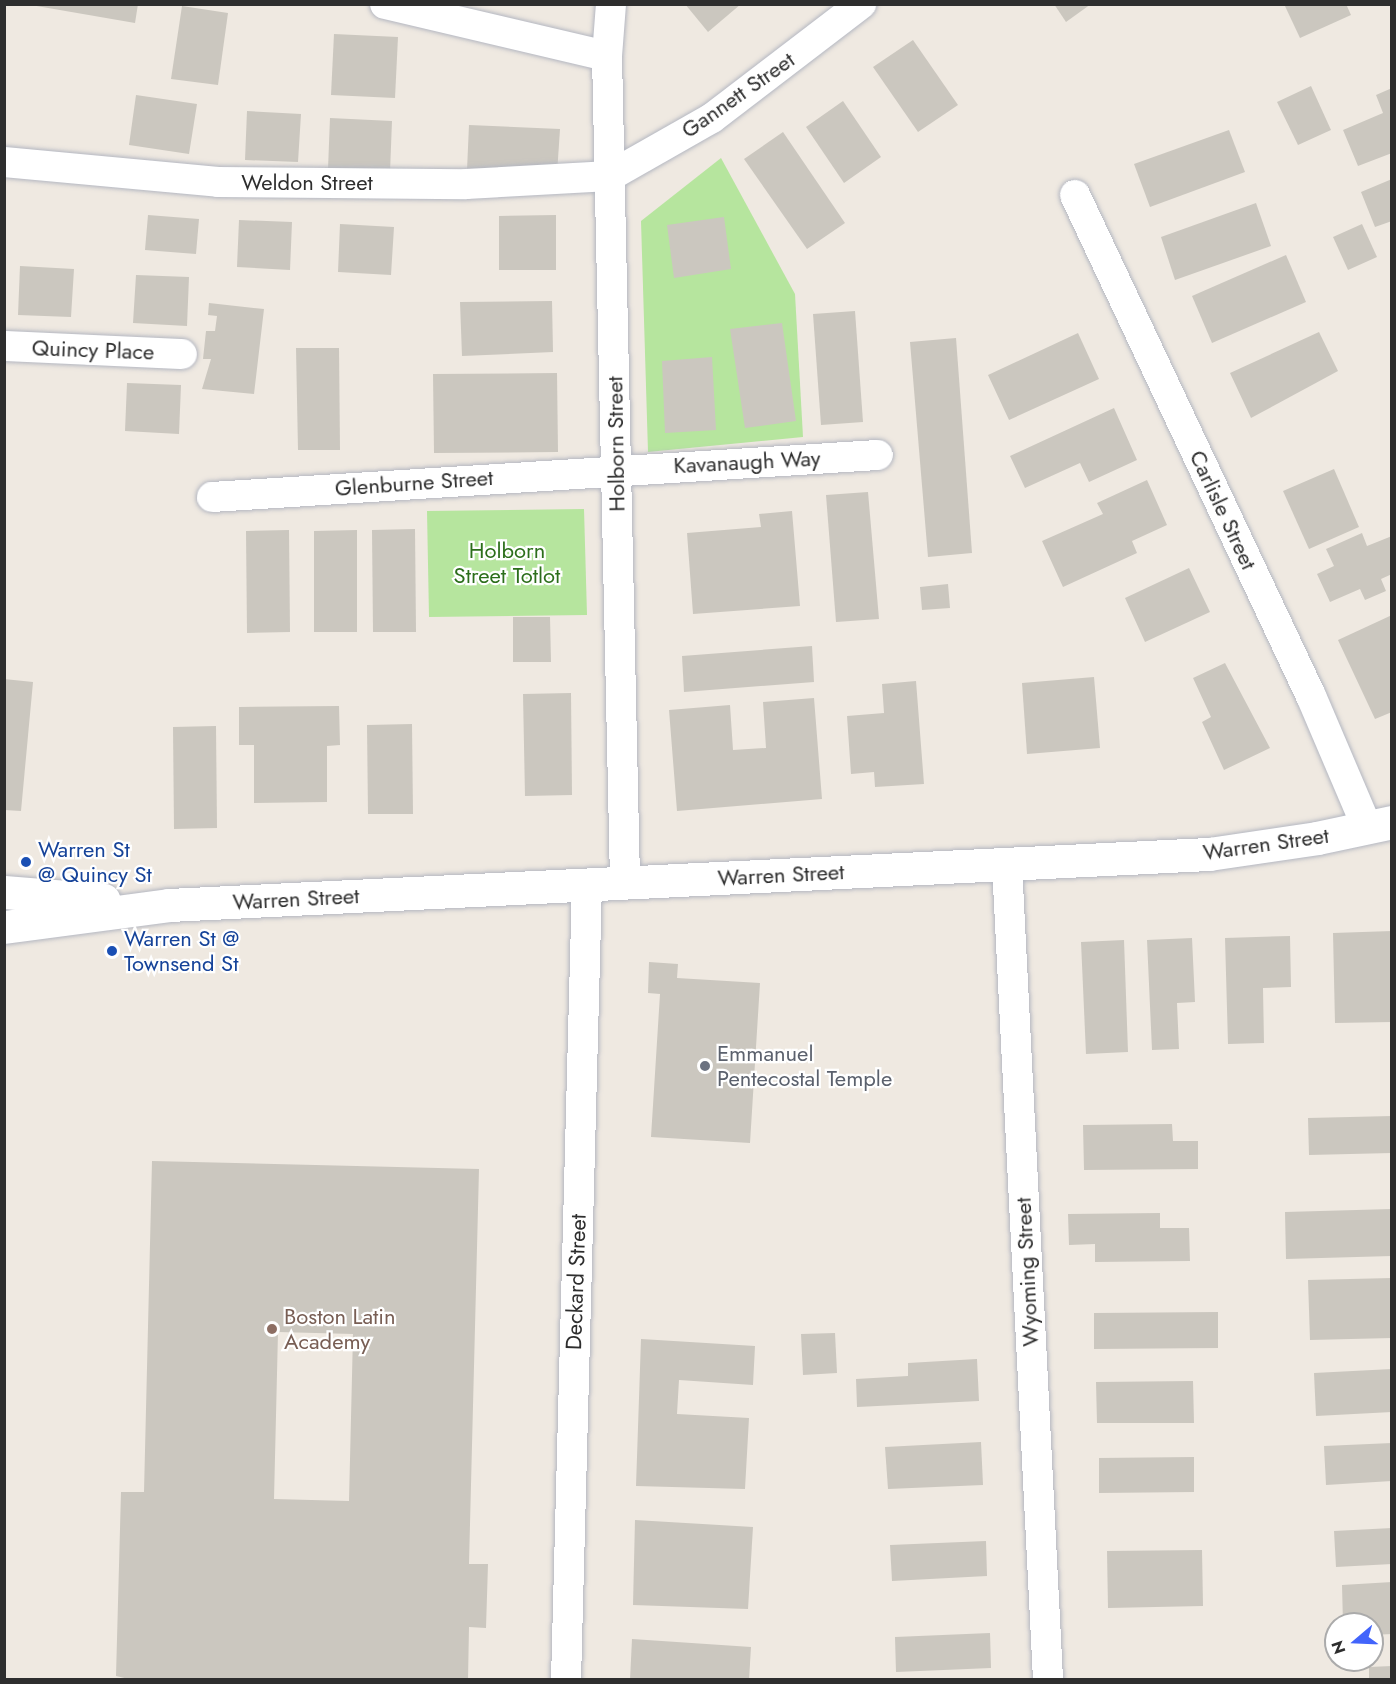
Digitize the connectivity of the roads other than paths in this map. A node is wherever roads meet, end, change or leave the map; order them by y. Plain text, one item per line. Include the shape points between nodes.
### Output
1 (385, 4) edge
2 (611, 4) edge
3 (861, 4) edge
4 (607, 56) junction
5 (4, 162) edge
6 (610, 176) junction
7 (1075, 195) dead end
8 (4, 346) edge
9 (182, 354) dead end
10 (878, 455) dead end
11 (616, 469) junction
12 (212, 497) dead end
13 (1379, 824) edge
14 (1007, 864) junction
15 (625, 883) junction
16 (587, 885) junction
17 (4, 892) edge
18 (169, 905) junction
19 (4, 927) edge
20 (566, 1680) edge
21 (1048, 1680) edge

1 - 4 street
2 - 4 street, Holborn Street
3 - 6 street, Gannett Street via 712,118
4 - 6 street, Holborn Street
5 - 6 street, Weldon Street via 218,182 466,184
6 - 11 street, Holborn Street
7 - 13 street, Carlisle Street via 1311,696
8 - 9 street, Quincy Place
10 - 11 street, Kavanaugh Way
11 - 12 street, Glenburne Street
11 - 15 street, Holborn Street
13 - 14 main road, Warren Street via 1209,854
14 - 15 main road, Warren Street
14 - 21 street, Wyoming Street
15 - 16 main road, Warren Street
16 - 18 main road, Warren Street
16 - 20 street, Deckard Street
17 - 18 main road, Warren Street
18 - 19 main road, Warren Street

